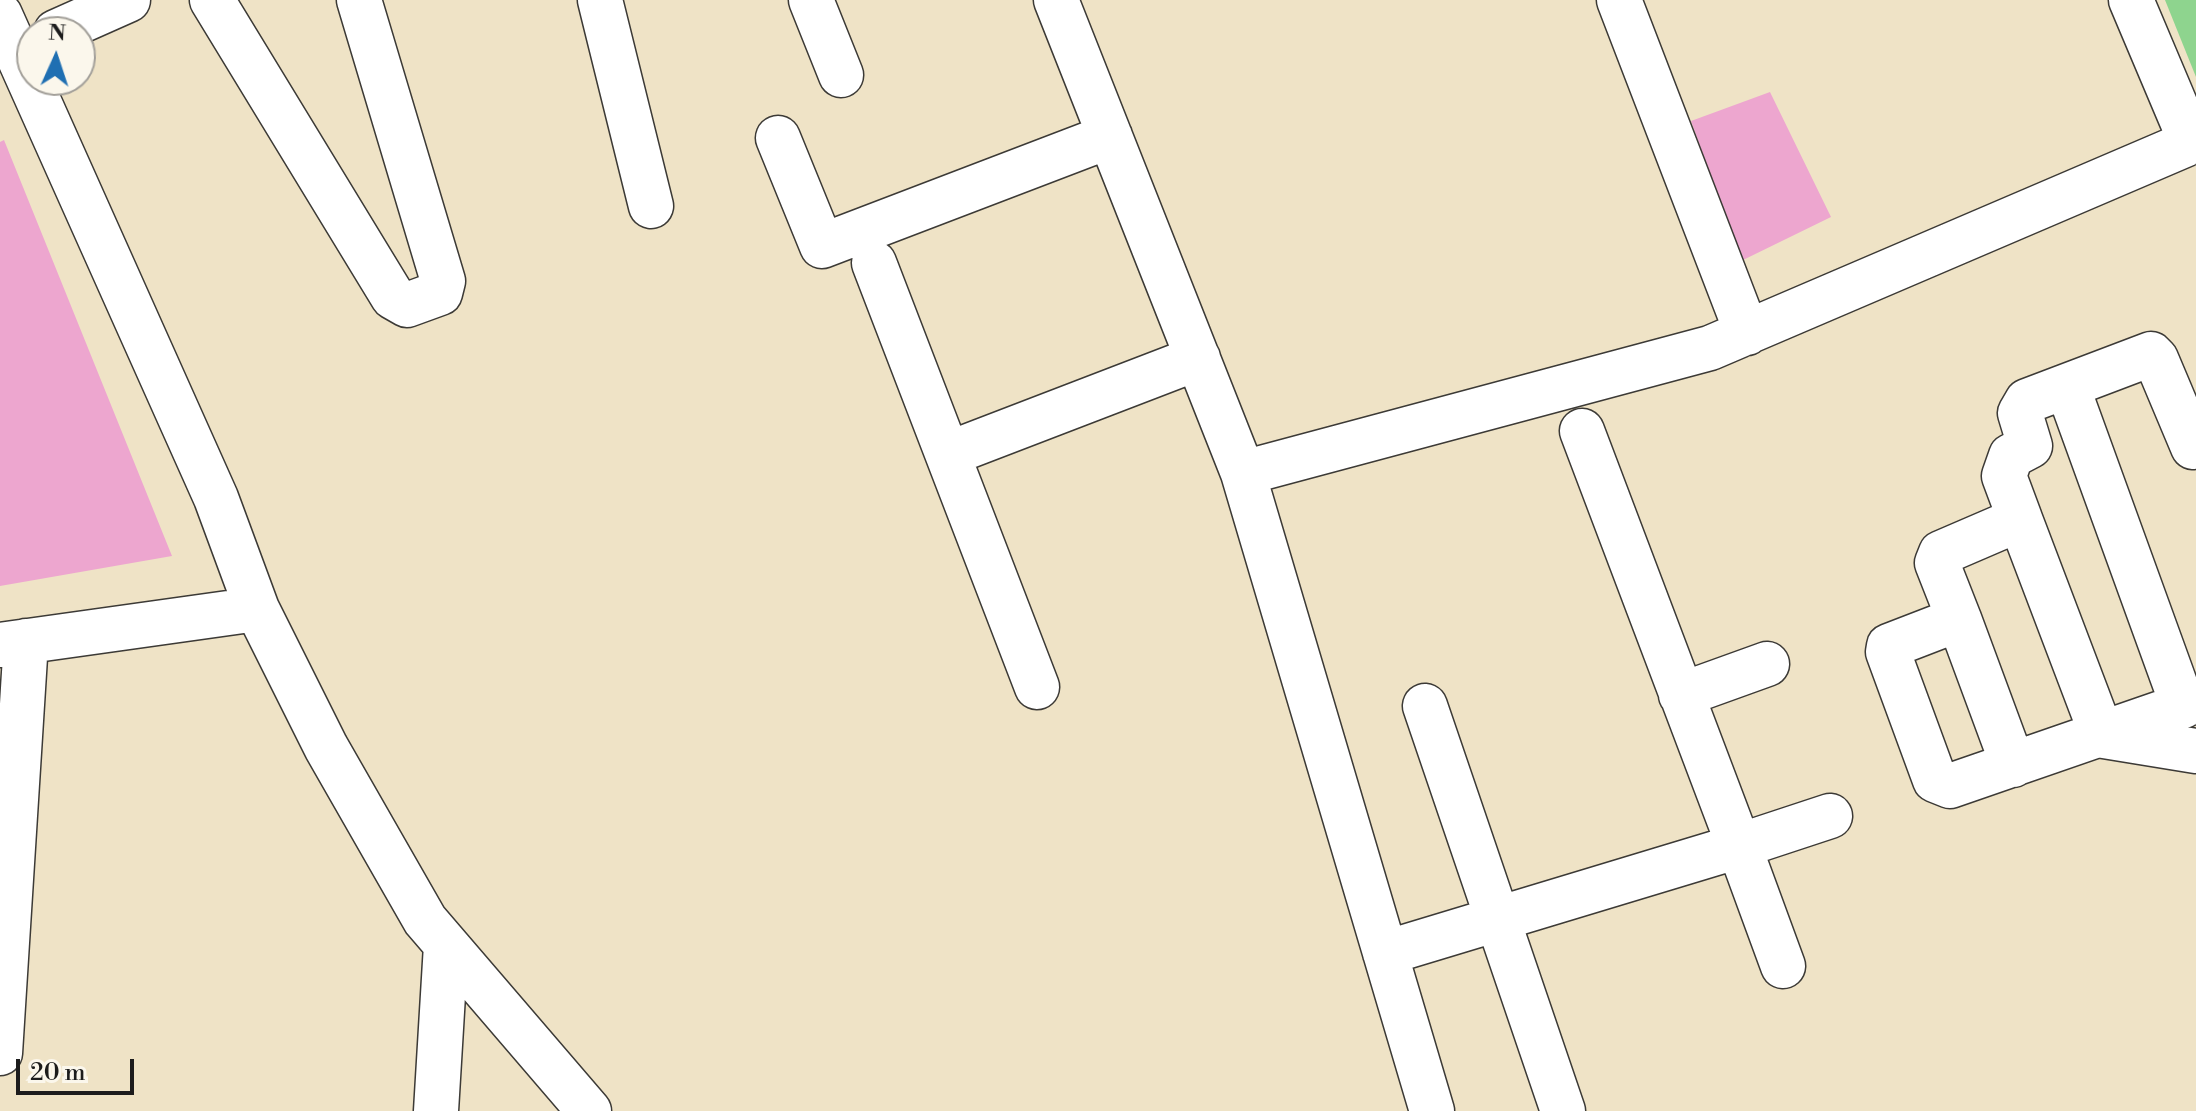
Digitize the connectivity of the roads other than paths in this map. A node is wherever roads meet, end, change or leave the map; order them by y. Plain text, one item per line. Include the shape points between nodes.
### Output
1 (128, 0) edge
2 (212, 0) edge
3 (359, 0) edge
4 (600, 0) edge
5 (811, 0) edge
6 (1056, 0) edge
7 (1619, 0) edge
8 (2131, 0) edge
9 (92, 16) edge
10 (12, 41) edge
11 (841, 75) dead end
12 (1110, 136) junction
13 (778, 138) dead end
14 (2194, 141) edge
15 (651, 206) dead end
16 (874, 263) dead end
17 (1747, 333) junction
18 (1198, 358) junction
19 (2067, 386) junction
20 (1582, 431) dead end
21 (2195, 450) edge
22 (948, 454) junction
23 (1243, 473) junction
24 (2020, 519) junction
25 (257, 609) junction
26 (1959, 619) junction
27 (13, 643) edge
28 (1767, 664) dead end
29 (1037, 687) dead end
30 (1681, 695) junction
31 (2190, 703) edge
32 (1425, 706) dead end
33 (2102, 735) junction
34 (2196, 751) edge
35 (2013, 765) junction
36 (1830, 816) dead end
37 (1739, 846) junction
38 (1499, 918) junction
39 (446, 945) junction
40 (1385, 953) junction
41 (1783, 966) dead end
42 (0, 1053) edge
43 (436, 1111) edge
44 (589, 1111) edge
45 (1432, 1111) edge
46 (1563, 1111) edge

1 - 9 street
2 - 3 street via 393,297 407,305 440,293 443,281
4 - 15 street
5 - 11 street
6 - 12 street
7 - 17 street
8 - 14 street
10 - 25 street via 216,498
12 - 13 street via 822,246
12 - 18 street
14 - 17 street
16 - 22 street
17 - 23 street via 1710,348
18 - 22 street
18 - 23 street
19 - 21 street via 2151,354
19 - 24 street via 2022,404 2030,446 2011,456 2004,476
19 - 31 street
20 - 30 street
22 - 29 street
23 - 40 street
24 - 26 street via 1937,557
24 - 33 street
25 - 27 street
25 - 39 street via 326,747 425,920
26 - 35 street
26 - 35 street via 1889,646 1888,652 1935,780 1950,786
27 - 42 street
28 - 30 street
30 - 37 street
31 - 33 street
32 - 38 street
33 - 34 street
33 - 35 street
36 - 37 street
37 - 38 street
37 - 41 street
38 - 40 street
38 - 46 street
39 - 43 street
39 - 44 street
40 - 45 street

